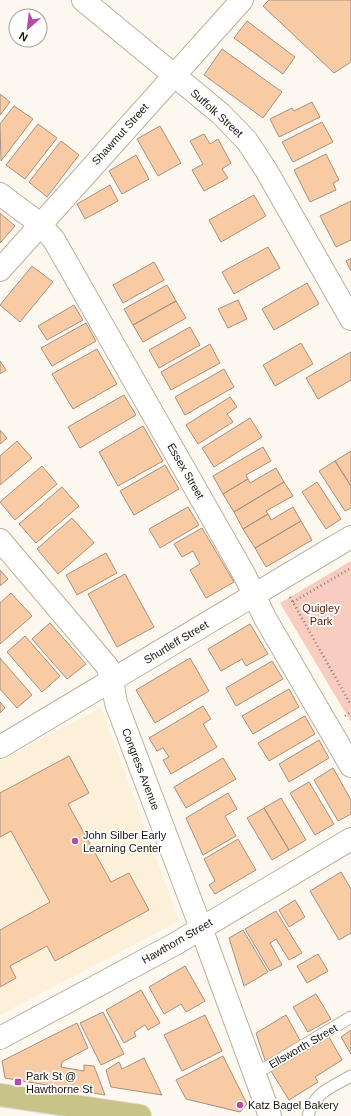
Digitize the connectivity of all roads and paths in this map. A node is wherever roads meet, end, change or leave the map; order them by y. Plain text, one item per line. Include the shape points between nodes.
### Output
1 (83, 0) edge
2 (242, 0) edge
3 (174, 75) junction
4 (0, 194) edge
5 (40, 224) junction
6 (0, 270) edge
7 (351, 319) edge
8 (351, 537) edge
9 (0, 540) edge
10 (351, 568) edge
11 (255, 595) junction
12 (289, 595) dead end
13 (293, 602) junction
14 (112, 680) junction
15 (351, 705) edge
16 (0, 747) edge
17 (351, 766) edge
18 (351, 839) edge
19 (201, 928) junction
20 (351, 1017) edge
21 (0, 1038) edge
22 (254, 1072) junction
23 (351, 1076) edge
24 (0, 1096) edge
25 (140, 1116) edge
26 (270, 1116) edge
27 (308, 1116) edge

1 - 3 street, Suffolk Street
2 - 3 street, Shawmut Street
3 - 5 street, Shawmut Street
3 - 7 street, Suffolk Street via 221,114 247,141
4 - 5 street, Essex Street
5 - 6 street, Shawmut Street
5 - 11 street, Essex Street via 54,240
8 - 11 street, Shurtleff Street
9 - 14 street, Congress Avenue via 104,660
10 - 13 path
11 - 14 street, Shurtleff Street
11 - 17 street, Essex Street via 265,618
12 - 13 path
13 - 15 path
14 - 16 street, Shurtleff Street
14 - 19 street, Congress Avenue via 116,703
18 - 19 street, Hawthorn Street
19 - 21 street, Hawthorn Street
19 - 22 street, Congress Avenue
20 - 22 lane, Ellsworth Street via 267,1067
22 - 26 street, Congress Avenue
23 - 27 lane via 317,1097
24 - 25 main road

